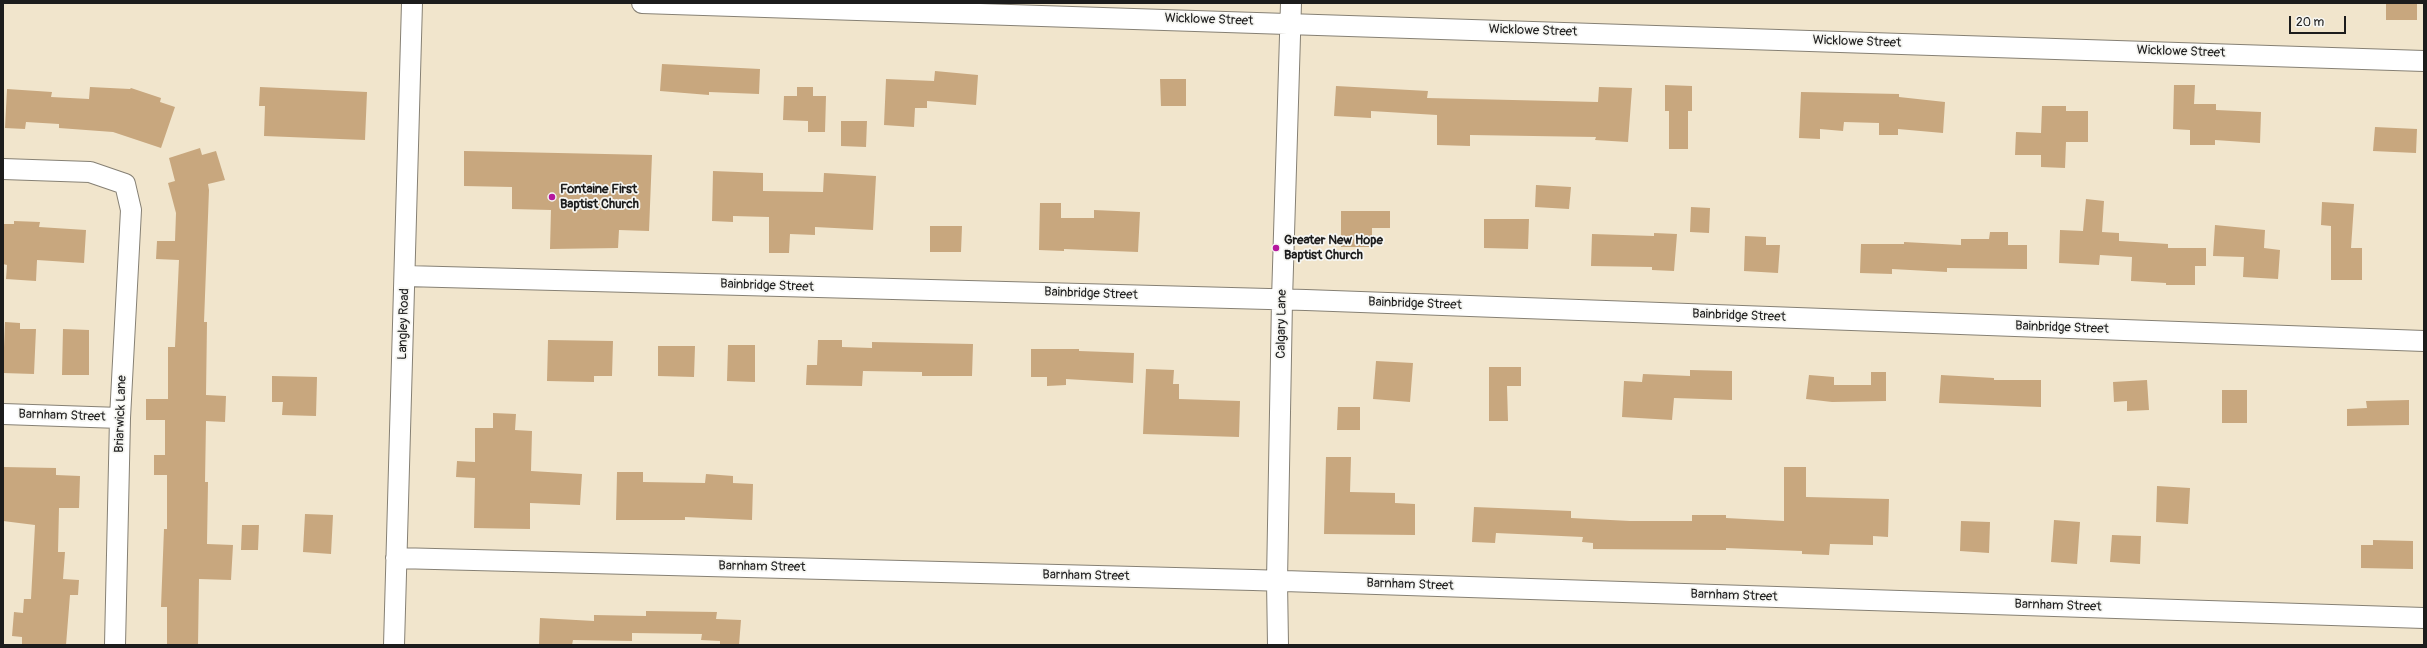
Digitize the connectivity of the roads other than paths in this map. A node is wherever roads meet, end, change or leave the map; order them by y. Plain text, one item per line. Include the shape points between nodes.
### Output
1 (412, 3) edge
2 (642, 3) edge
3 (1291, 3) edge
4 (1290, 23) junction
5 (2424, 61) edge
6 (3, 169) edge
7 (406, 276) junction
8 (1282, 300) junction
9 (2424, 341) edge
10 (3, 414) edge
11 (120, 418) junction
12 (396, 558) junction
13 (1277, 580) junction
14 (2424, 618) edge
15 (115, 645) edge
16 (394, 645) edge
17 (1278, 645) edge

1 - 7 street, Langley Road
2 - 4 street, Wicklowe Street
3 - 4 street, Calgary Lane
4 - 5 street, Wicklowe Street
4 - 8 street, Calgary Lane
6 - 11 street, Briarwick Lane via 90,172 125,184 131,210
7 - 8 street, Bainbridge Street
7 - 12 street, Langley Road
8 - 9 street, Bainbridge Street
8 - 13 street, Calgary Lane
10 - 11 street, Barnham Street
11 - 15 street, Briarwick Lane
12 - 13 street, Barnham Street
12 - 16 street, Langley Road
13 - 14 street, Barnham Street
13 - 17 street, Calgary Lane

